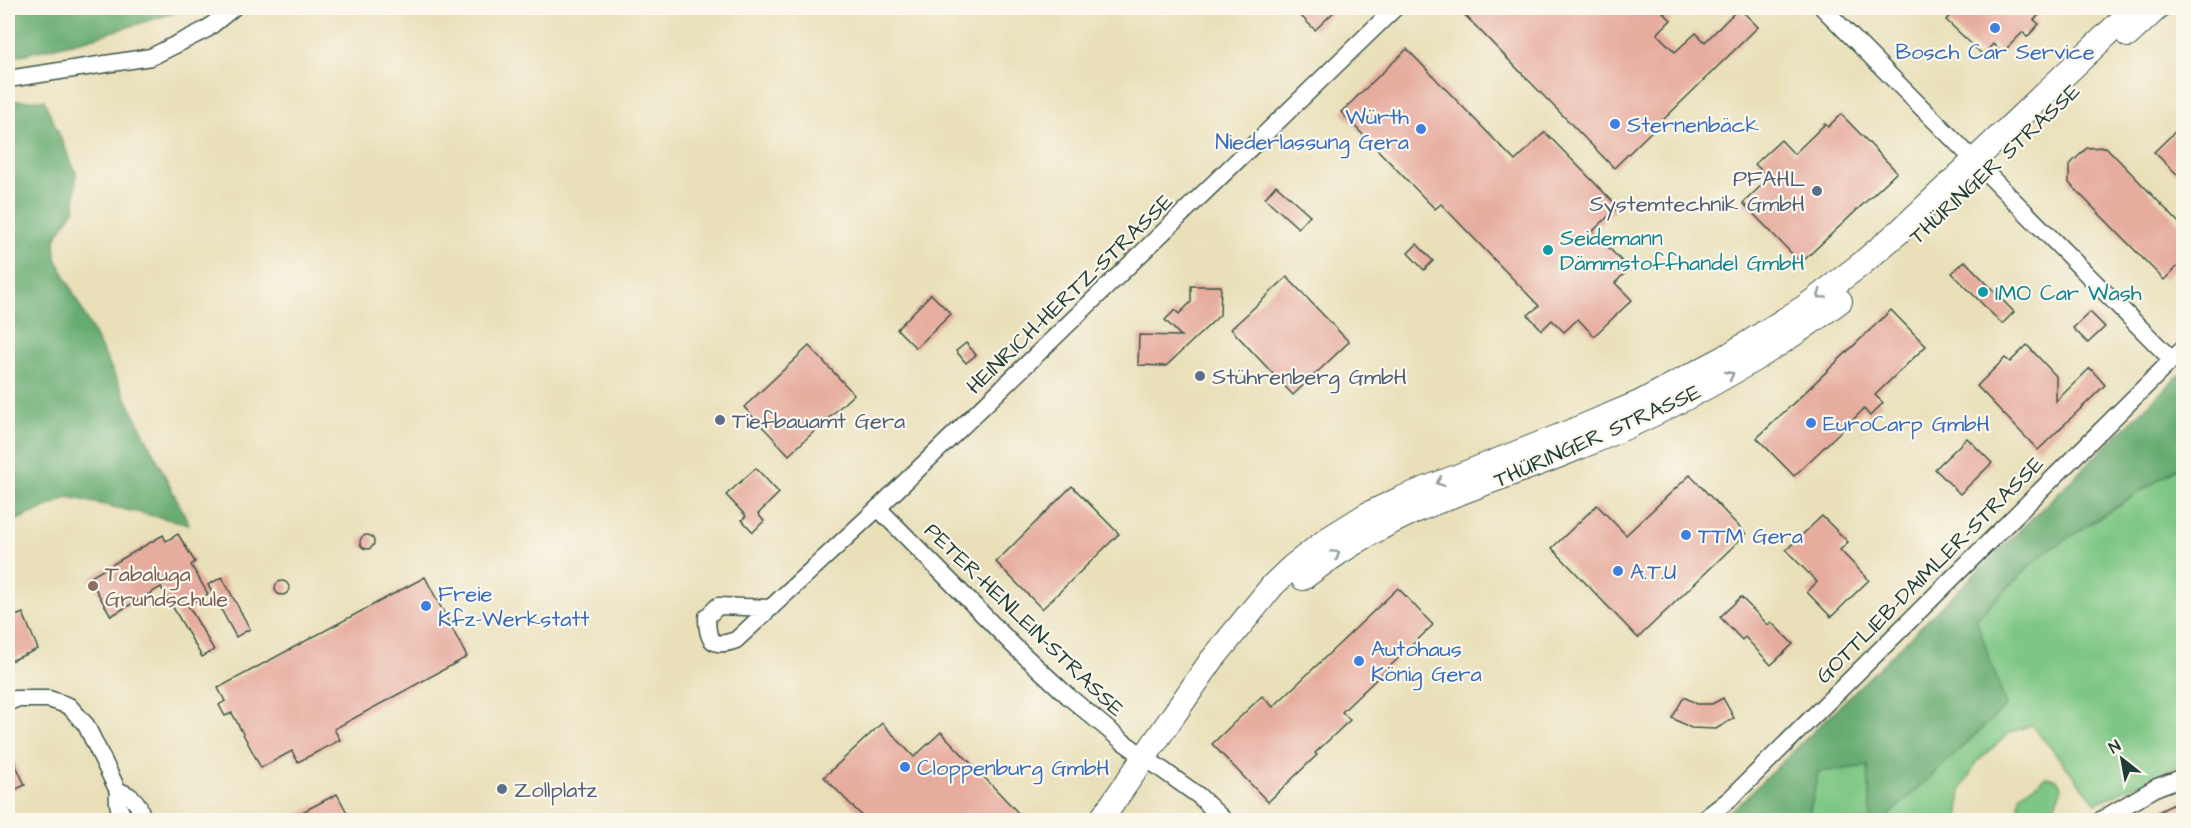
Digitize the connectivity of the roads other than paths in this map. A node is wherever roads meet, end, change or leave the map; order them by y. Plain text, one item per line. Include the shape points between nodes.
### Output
1 (233, 8) edge
2 (1395, 8) edge
3 (1823, 8) edge
4 (2135, 8) edge
5 (2157, 8) edge
6 (8, 80) edge
7 (1981, 166) junction
8 (2177, 354) edge
9 (878, 508) junction
10 (771, 608) dead end
11 (8, 703) edge
12 (1144, 757) junction
13 (2184, 777) edge
14 (118, 791) junction
15 (127, 820) edge
16 (142, 820) edge
17 (1101, 820) edge
18 (1224, 820) edge
19 (1703, 820) edge
20 (2102, 820) edge

1 - 6 street via 207,29 151,57
2 - 9 street, HEINRICH-HERTZ-STRASSE
3 - 7 street
4 - 7 main road, THÜRINGER STRASSE
5 - 7 main road, THÜRINGER STRASSE
7 - 8 street
7 - 12 main road, THÜRINGER STRASSE via 1946,211 1884,266 1773,349 1644,420 1570,452 1483,476 1372,532 1254,611 1211,661
8 - 19 street, GOTTLIEB-DAIMLER-STRASSE via 1731,798
9 - 10 street, HEINRICH-HERTZ-STRASSE
9 - 12 street, PETER-HENLEIN-STRASSE via 1014,646 1092,717
11 - 14 street via 15,699 49,699 69,706 86,725
12 - 17 main road, THÜRINGER STRASSE
12 - 18 street, PETER-HENLEIN-STRASSE via 1199,796
13 - 20 street via 2157,787
14 - 15 street via 121,815
14 - 16 street via 129,794 138,805

